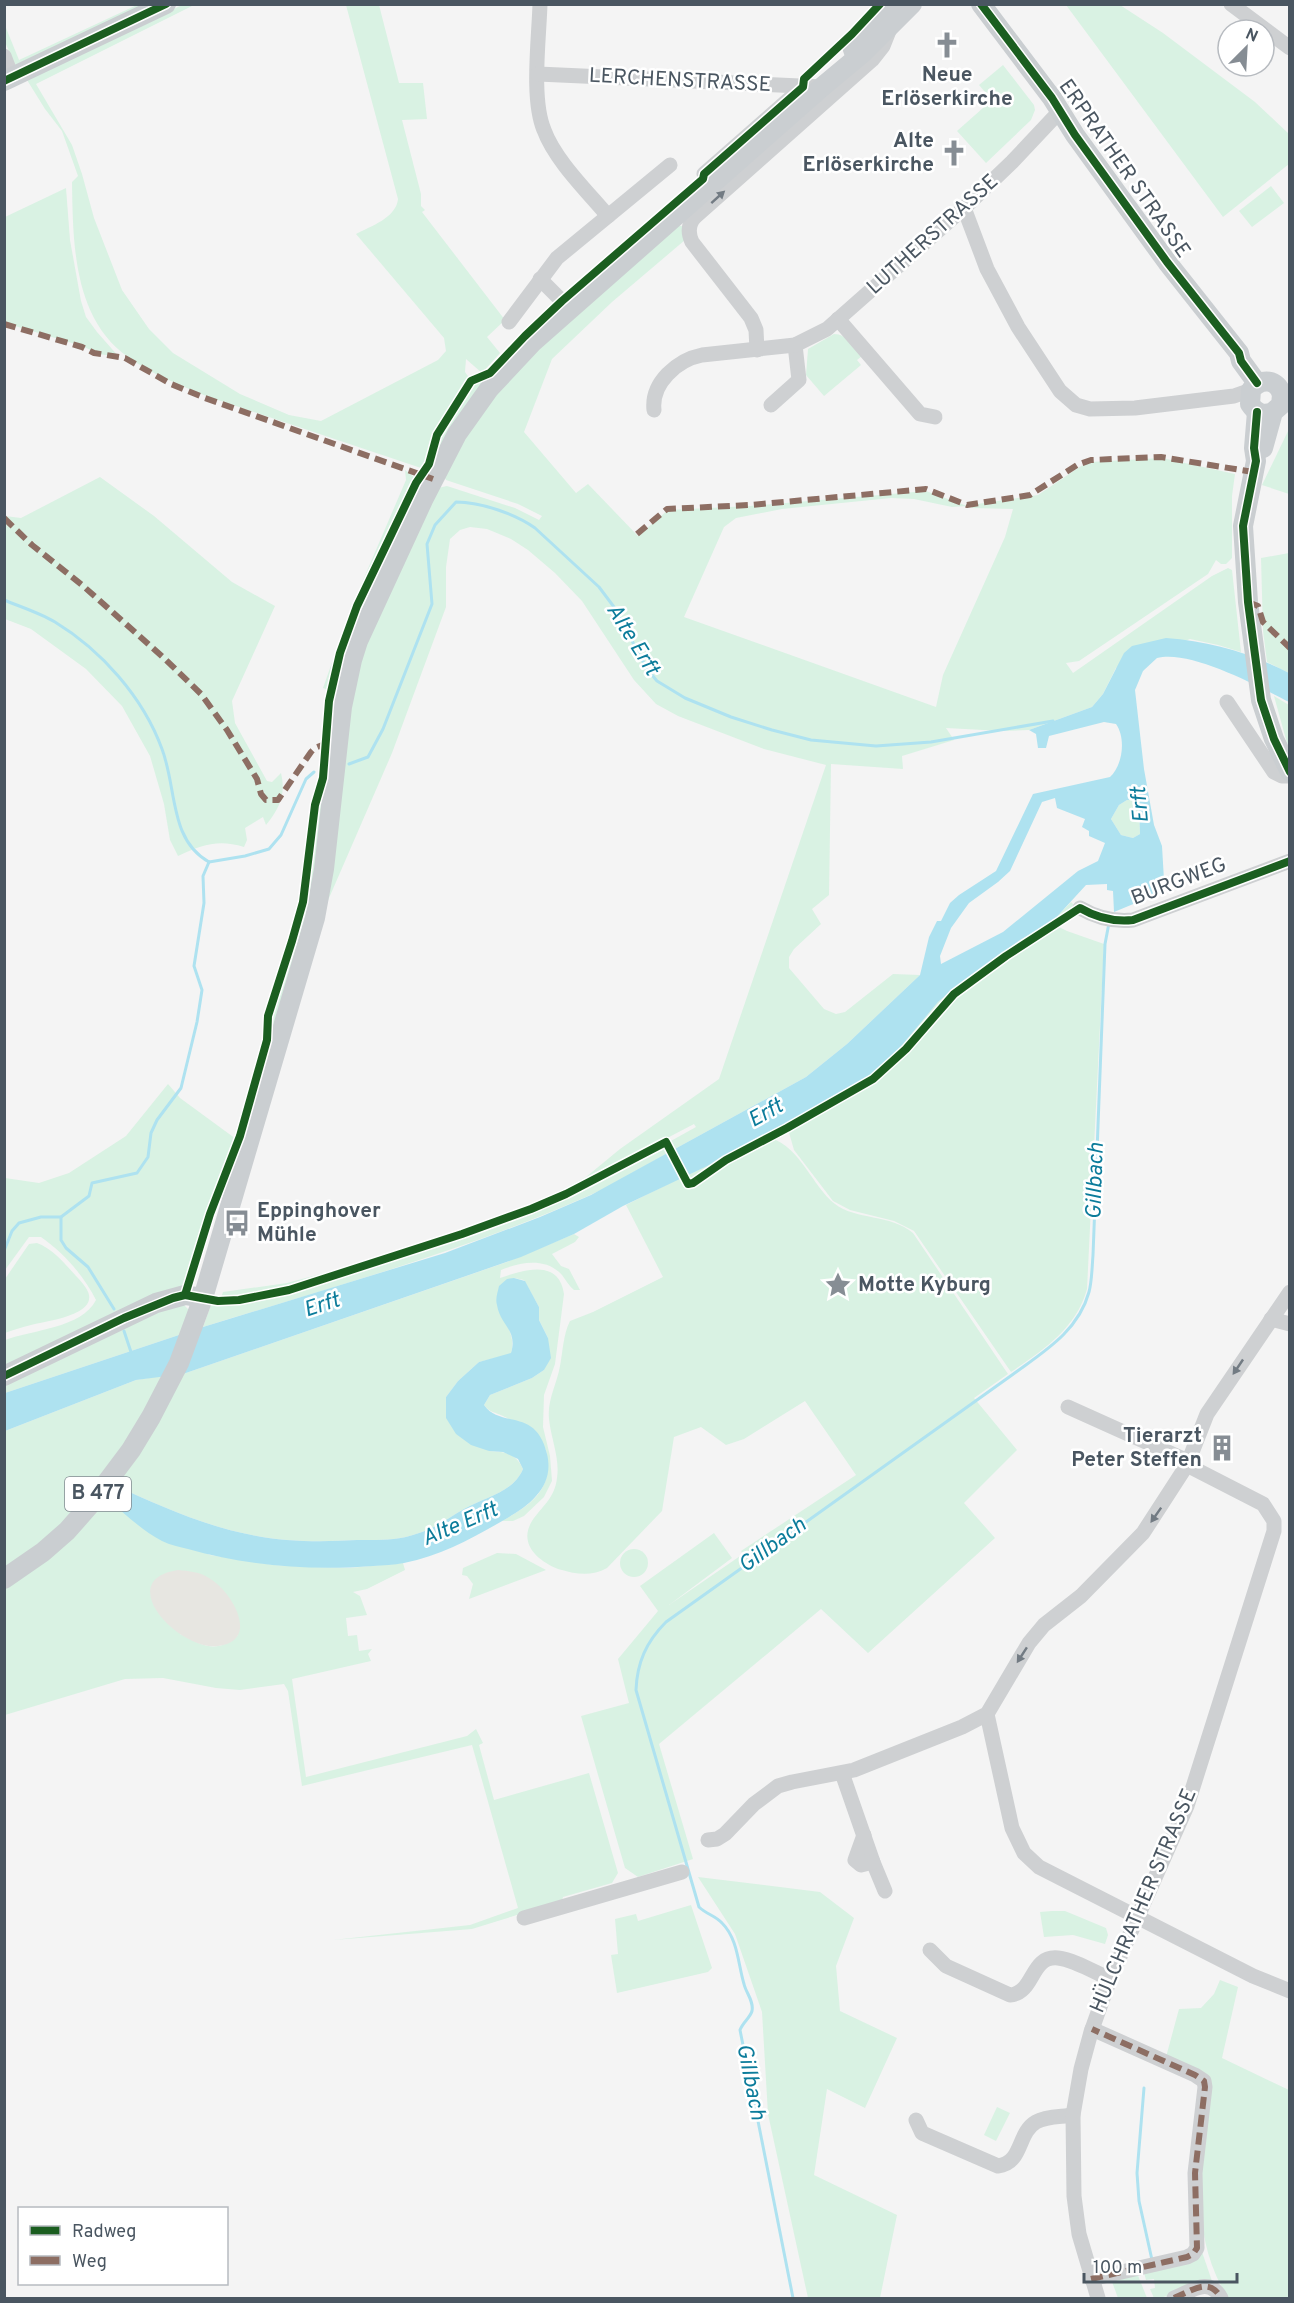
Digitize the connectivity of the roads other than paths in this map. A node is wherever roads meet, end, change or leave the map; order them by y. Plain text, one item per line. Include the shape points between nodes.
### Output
1 (166, 4) edge
2 (540, 4) edge
3 (888, 4) edge
4 (912, 4) edge
5 (981, 4) edge
6 (1231, 4) edge
7 (890, 28) junction
8 (1290, 48) edge
9 (4, 56) edge
10 (538, 74) junction
11 (8, 79) edge
12 (818, 85) junction
13 (1060, 111) junction
14 (670, 165) dead end
15 (704, 174) dead end
16 (964, 208) junction
17 (608, 216) junction
18 (540, 279) junction
19 (570, 309) junction
20 (838, 320) junction
21 (509, 322) dead end
22 (795, 345) junction
23 (757, 350) junction
24 (1266, 395) edge
25 (771, 405) dead end
26 (654, 410) dead end
27 (935, 417) dead end
28 (1227, 702) dead end
29 (1290, 774) edge
30 (1290, 861) edge
31 (1080, 908) dead end
32 (1290, 1292) edge
33 (203, 1298) junction
34 (1271, 1319) junction
35 (1290, 1324) edge
36 (4, 1376) edge
37 (1068, 1407) dead end
38 (1188, 1463) junction
39 (4, 1579) edge
40 (987, 1714) junction
41 (842, 1773) junction
42 (708, 1840) dead end
43 (682, 1872) dead end
44 (885, 1891) dead end
45 (524, 1918) dead end
46 (1137, 1918) junction
47 (930, 1950) dead end
48 (1110, 1978) junction
49 (1290, 1991) edge
50 (1092, 2029) junction
51 (1073, 2115) junction
52 (916, 2120) dead end
53 (1091, 2279) junction
54 (1098, 2298) edge
55 (1174, 2298) edge
56 (1221, 2298) edge

1 - 11 main road
2 - 10 street
3 - 12 main road, B 477
4 - 7 main road, B 477
5 - 13 main road, ERPRATHER STRASSE
6 - 8 street
7 - 12 main road, B 477
23 -> 7 street via 751,318 692,242 688,232 692,220 872,60
9 - 11 street
10 - 12 street, LERCHENSTRASSE
10 - 17 street via 538,109 549,142
12 - 15 street
12 - 19 main road, B 477
13 - 16 street, LUTHERSTRASSE
13 - 24 main road, ERPRATHER STRASSE
14 - 17 street
16 - 20 street, LUTHERSTRASSE
16 - 24 street via 1007,309 1043,367 1072,403 1090,409 1135,408
17 - 18 street via 557,258
18 - 19 street
18 - 21 street
19 - 33 main road, B 477 via 511,364 457,434 358,641 342,707 315,918
20 - 22 street, LUTHERSTRASSE
20 - 27 street via 920,414
22 - 23 street, LUTHERSTRASSE
22 - 25 street via 799,380
23 - 26 street, LUTHERSTRASSE via 702,355 681,362 655,394
24 - 29 main road via 1263,449 1256,461 1243,536 1252,646 1261,699
28 - 29 street via 1274,772
30 - 31 street, BURGWEG via 1133,920 1105,919
32 - 34 street
33 - 36 main road via 185,1295 156,1303
33 - 39 main road, B 477 via 167,1388 131,1450 67,1531
34 - 35 street
34 -> 38 street via 1207,1414
37 - 38 street
38 -> 40 street via 1143,1533 1029,1643
38 - 46 street, HÜLCHRATHER STRASSE via 1255,1498 1269,1511 1274,1531 1187,1806
40 - 41 street
40 - 46 street via 1012,1828 1024,1853 1039,1867
41 - 42 street via 778,1786 725,1834
41 - 44 street via 864,1835 855,1862 873,1862
43 - 45 street
46 - 48 street, HÜLCHRATHER STRASSE
46 - 49 street
47 - 48 street via 946,1966 1010,1995 1023,1990 1038,1964 1048,1958 1063,1959
48 - 50 street, HÜLCHRATHER STRASSE
50 - 51 street, HÜLCHRATHER STRASSE
50 - 53 street via 1195,2075 1204,2081 1205,2087 1195,2173 1197,2248 1187,2257
51 - 52 street via 1033,2124 1024,2134 1014,2159 998,2166 922,2133
51 - 53 street, HÜLCHRATHER STRASSE via 1074,2196
53 - 54 street, HÜLCHRATHER STRASSE
55 - 56 street via 1206,2286 1214,2288

